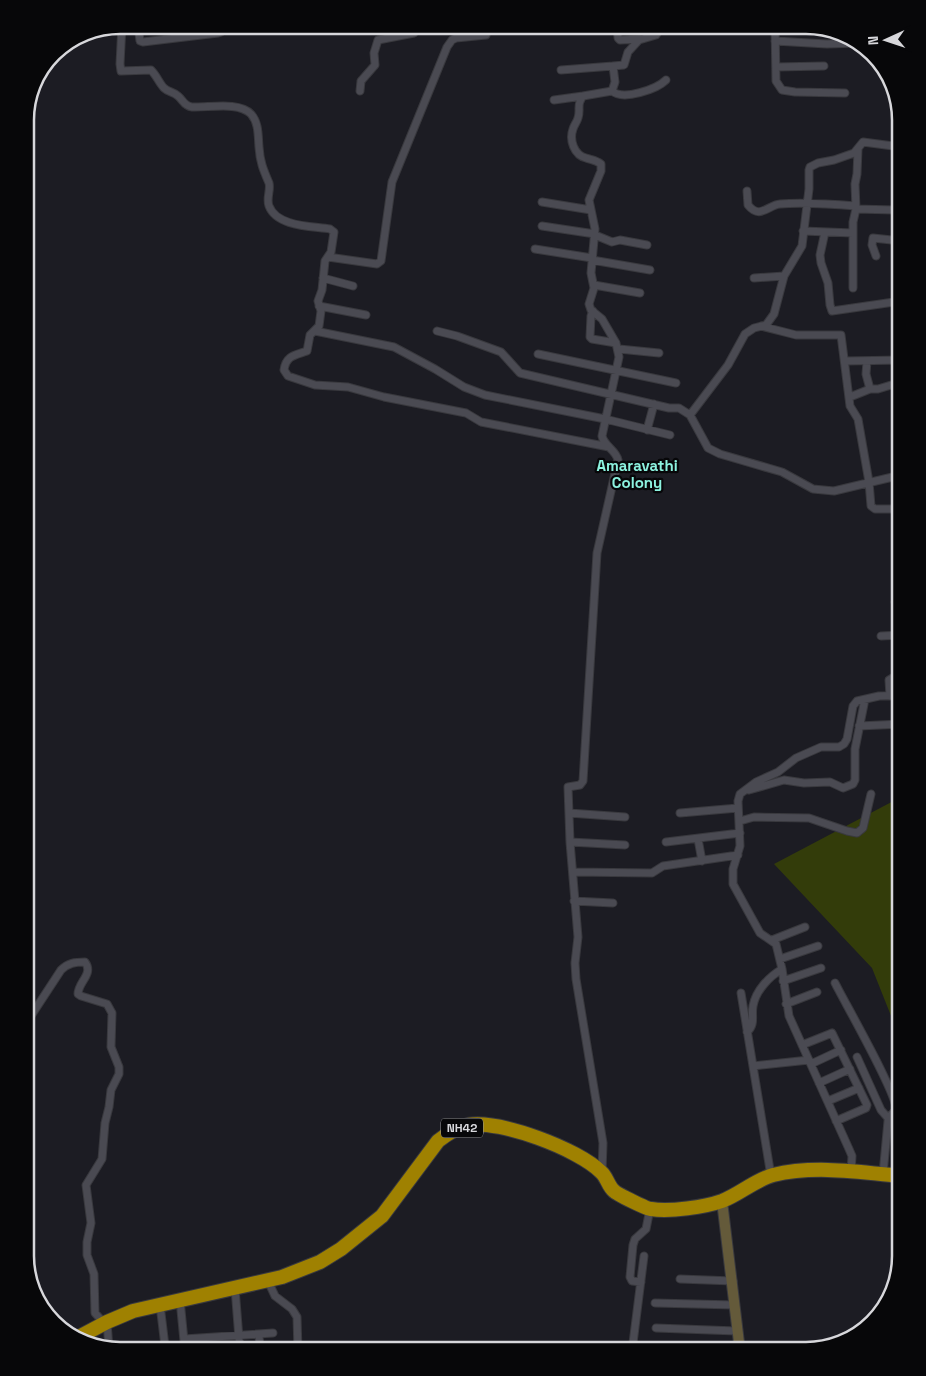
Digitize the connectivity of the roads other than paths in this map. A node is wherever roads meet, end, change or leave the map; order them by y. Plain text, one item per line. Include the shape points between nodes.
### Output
1 (122, 34) edge
2 (139, 34) edge
3 (210, 34) edge
4 (409, 34) edge
5 (486, 34) edge
6 (618, 34) edge
7 (657, 34) edge
8 (775, 34) edge
9 (640, 39) junction
10 (775, 40) junction
11 (846, 43) edge
12 (613, 66) junction
13 (824, 66) dead end
14 (776, 67) junction
15 (561, 70) dead end
16 (666, 80) dead end
17 (360, 91) dead end
18 (612, 91) junction
19 (845, 93) dead end
20 (583, 96) junction
21 (554, 100) dead end
22 (892, 146) edge
23 (858, 149) junction
24 (747, 192) dead end
25 (542, 202) dead end
26 (806, 203) junction
27 (856, 208) junction
28 (591, 210) junction
29 (892, 210) edge
30 (542, 226) dead end
31 (803, 231) junction
32 (826, 232) junction
33 (853, 233) junction
34 (595, 235) junction
35 (892, 240) edge
36 (648, 245) dead end
37 (535, 249) dead end
38 (876, 256) dead end
39 (328, 257) junction
40 (592, 259) junction
41 (650, 270) dead end
42 (784, 276) junction
43 (323, 278) junction
44 (754, 278) dead end
45 (594, 285) junction
46 (353, 286) dead end
47 (853, 288) dead end
48 (640, 293) dead end
49 (892, 302) edge
50 (319, 306) junction
51 (593, 312) junction
52 (366, 315) dead end
53 (761, 326) junction
54 (315, 331) junction
55 (437, 331) dead end
56 (617, 346) junction
57 (659, 353) dead end
58 (538, 354) dead end
59 (892, 360) edge
60 (845, 361) junction
61 (867, 361) junction
62 (618, 369) junction
63 (676, 383) dead end
64 (892, 385) edge
65 (870, 389) junction
66 (611, 395) junction
67 (850, 397) junction
68 (654, 404) junction
69 (690, 415) junction
70 (605, 419) junction
71 (647, 430) junction
72 (670, 435) dead end
73 (609, 447) junction
74 (892, 477) edge
75 (869, 482) junction
76 (892, 508) edge
77 (892, 635) edge
78 (881, 636) dead end
79 (892, 678) edge
80 (890, 696) joint
81 (866, 699) junction
82 (892, 724) edge
83 (859, 726) junction
84 (744, 791) junction
85 (871, 794) dead end
86 (738, 808) junction
87 (569, 813) junction
88 (680, 813) dead end
89 (625, 817) dead end
90 (740, 821) junction
91 (740, 833) junction
92 (698, 839) junction
93 (570, 842) junction
94 (666, 842) dead end
95 (625, 845) dead end
96 (738, 855) junction
97 (702, 861) junction
98 (573, 872) junction
99 (574, 901) junction
100 (613, 902) dead end
101 (805, 927) dead end
102 (772, 940) junction
103 (818, 946) dead end
104 (780, 959) junction
105 (822, 968) dead end
106 (782, 969) junction
107 (783, 981) junction
108 (835, 984) dead end
109 (817, 992) dead end
110 (741, 993) dead end
111 (786, 1004) junction
112 (34, 1011) edge
113 (747, 1032) junction
114 (802, 1045) junction
115 (841, 1050) junction
116 (858, 1057) dead end
117 (810, 1062) junction
118 (753, 1066) junction
119 (850, 1069) junction
120 (819, 1083) junction
121 (859, 1088) junction
122 (892, 1095) edge
123 (828, 1101) junction
124 (892, 1114) edge
125 (888, 1118) junction
126 (836, 1120) junction
127 (602, 1172) junction
128 (851, 1172) junction
129 (882, 1174) junction
130 (892, 1175) edge
131 (771, 1176) junction
132 (722, 1201) junction
133 (650, 1209) junction
134 (644, 1256) dead end
135 (680, 1279) dead end
136 (268, 1281) junction
137 (733, 1281) junction
138 (641, 1282) junction
139 (235, 1288) junction
140 (180, 1300) junction
141 (655, 1303) dead end
142 (160, 1305) junction
143 (735, 1305) junction
144 (105, 1322) junction
145 (656, 1328) dead end
146 (737, 1331) junction
147 (273, 1333) dead end
148 (84, 1334) edge
149 (259, 1334) junction
150 (238, 1335) junction
151 (184, 1339) junction
152 (108, 1341) edge
153 (165, 1342) edge
154 (184, 1342) edge
155 (239, 1342) edge
156 (259, 1342) edge
157 (298, 1342) edge
158 (633, 1342) edge
159 (739, 1342) edge

1 - 39 street via 121,70 151,70 165,89 190,106 235,107 253,116 258,130 262,168 269,185 270,208 281,219 294,224 333,230
2 - 3 street via 140,41 144,42
4 - 17 street via 378,40 374,52 376,65 361,81
5 - 39 street via 456,38 447,48 392,182 381,261 377,264
6 - 9 street via 620,40
7 - 9 street
8 - 10 street
9 - 12 street via 628,52 624,65
10 - 11 street
10 - 14 street
12 - 15 street
12 - 18 street via 615,82
13 - 14 street
14 - 19 street via 776,81 782,90
16 - 18 street via 646,91 621,96
18 - 20 street
20 - 21 street
20 - 28 street via 572,132 572,143 582,156 601,164 589,196
22 - 23 street via 866,142
23 - 26 street via 843,158 818,162 810,167
23 - 27 street
24 - 26 street via 748,205 757,211 778,204
25 - 28 street
26 - 27 street
26 - 31 street
27 - 29 street
27 - 33 street
28 - 34 street
30 - 34 street
31 - 32 street
31 - 42 street via 801,248
32 - 33 street
32 - 49 street via 820,255 832,311
33 - 47 street
34 - 36 street via 612,242 620,240
34 - 40 street
35 - 38 street via 873,238
37 - 40 street
39 - 43 street
40 - 41 street
40 - 45 street
42 - 44 street
42 - 53 street via 774,314
43 - 46 street
43 - 50 street
45 - 48 street
45 - 51 street via 589,301
50 - 52 street
50 - 54 street via 319,326
51 - 56 street via 602,319
51 - 56 street via 590,337
53 - 60 street via 796,334 839,334
53 - 69 street via 745,334 728,365
54 - 70 street via 394,347 464,387 485,395
54 - 73 street via 310,335 308,351 289,358 284,370 288,376 316,385 348,387 384,398 466,412 481,422
55 - 66 street via 501,352 520,373
56 - 57 street
56 - 62 street
58 - 62 street
59 - 61 street
60 - 61 street
60 - 67 street
61 - 65 street
62 - 63 street
62 - 66 street
64 - 65 street
65 - 67 street
66 - 68 street
66 - 70 street
67 - 75 street via 850,406 858,419
68 - 69 street via 679,408
68 - 71 street
69 - 75 street via 708,448 782,472 816,490 834,491
70 - 71 street
70 - 73 street via 602,436
71 - 72 street
73 - 87 street via 617,454 618,460 597,554 583,781 580,785 568,787
74 - 75 street
75 - 76 street via 872,507
77 - 78 street
79 - 80 street via 889,680
80 - 81 street
81 - 83 street
81 - 84 street via 854,703 844,744 817,748
82 - 83 street
83 - 84 street via 855,780 849,787 830,782 784,780
84 - 86 street via 739,796
85 - 90 street via 863,828 859,832 809,818 754,817
86 - 88 street
86 - 90 street
87 - 89 street
87 - 93 street
90 - 91 street
91 - 92 street
91 - 96 street
92 - 94 street
92 - 97 street
93 - 95 street
93 - 98 street
96 - 97 street
96 - 102 street via 733,869 733,884 760,932
97 - 98 street via 663,866 652,873
98 - 99 street
99 - 100 street
99 - 127 street via 578,937 576,978 603,1143
101 - 102 street
102 - 104 street
103 - 104 street
104 - 106 street
105 - 107 street
106 - 107 street
106 - 113 street via 772,975 758,994 753,1007 753,1025
107 - 111 street
108 - 122 street
109 - 111 street
110 - 113 street
111 - 114 street
112 - 144 street via 61,970 69,964 85,962 87,975 78,994 107,1004 112,1013 111,1047 119,1074 110,1090 102,1159 86,1185 91,1222 87,1255 94,1274 95,1313
113 - 118 street
114 - 115 street via 831,1033
114 - 117 street
115 - 117 street
115 - 119 street
116 - 125 street via 881,1110
117 - 118 street
117 - 120 street
118 - 131 street
119 - 120 street
119 - 121 street
120 - 123 street
121 - 123 street
121 - 126 street via 866,1108
123 - 126 street
124 - 125 street
125 - 129 street
126 - 128 street via 852,1156
127 - 133 highway, NH42 via 614,1191
127 - 136 highway, NH42 via 571,1152 538,1137 488,1125 468,1125 438,1140 382,1216 341,1249 302,1270
128 - 129 highway, NH42
128 - 131 highway, NH42 via 813,1169
129 - 130 highway, NH42
131 - 132 highway, NH42
132 - 133 highway, NH42 via 693,1208
132 - 137 street
133 - 138 street via 646,1228 633,1245 630,1279
134 - 138 street
135 - 137 street
136 - 139 highway, NH42
136 - 157 street via 275,1296 297,1317
137 - 143 street
138 - 158 street
139 - 140 highway, NH42
139 - 150 street
140 - 142 highway, NH42
140 - 151 street
141 - 143 street
142 - 144 highway, NH42
142 - 153 street
143 - 146 street
144 - 148 highway, NH42
144 - 152 street
145 - 146 street
146 - 159 street
147 - 149 street
149 - 150 street
149 - 156 street
150 - 151 street
150 - 155 street
151 - 154 street

